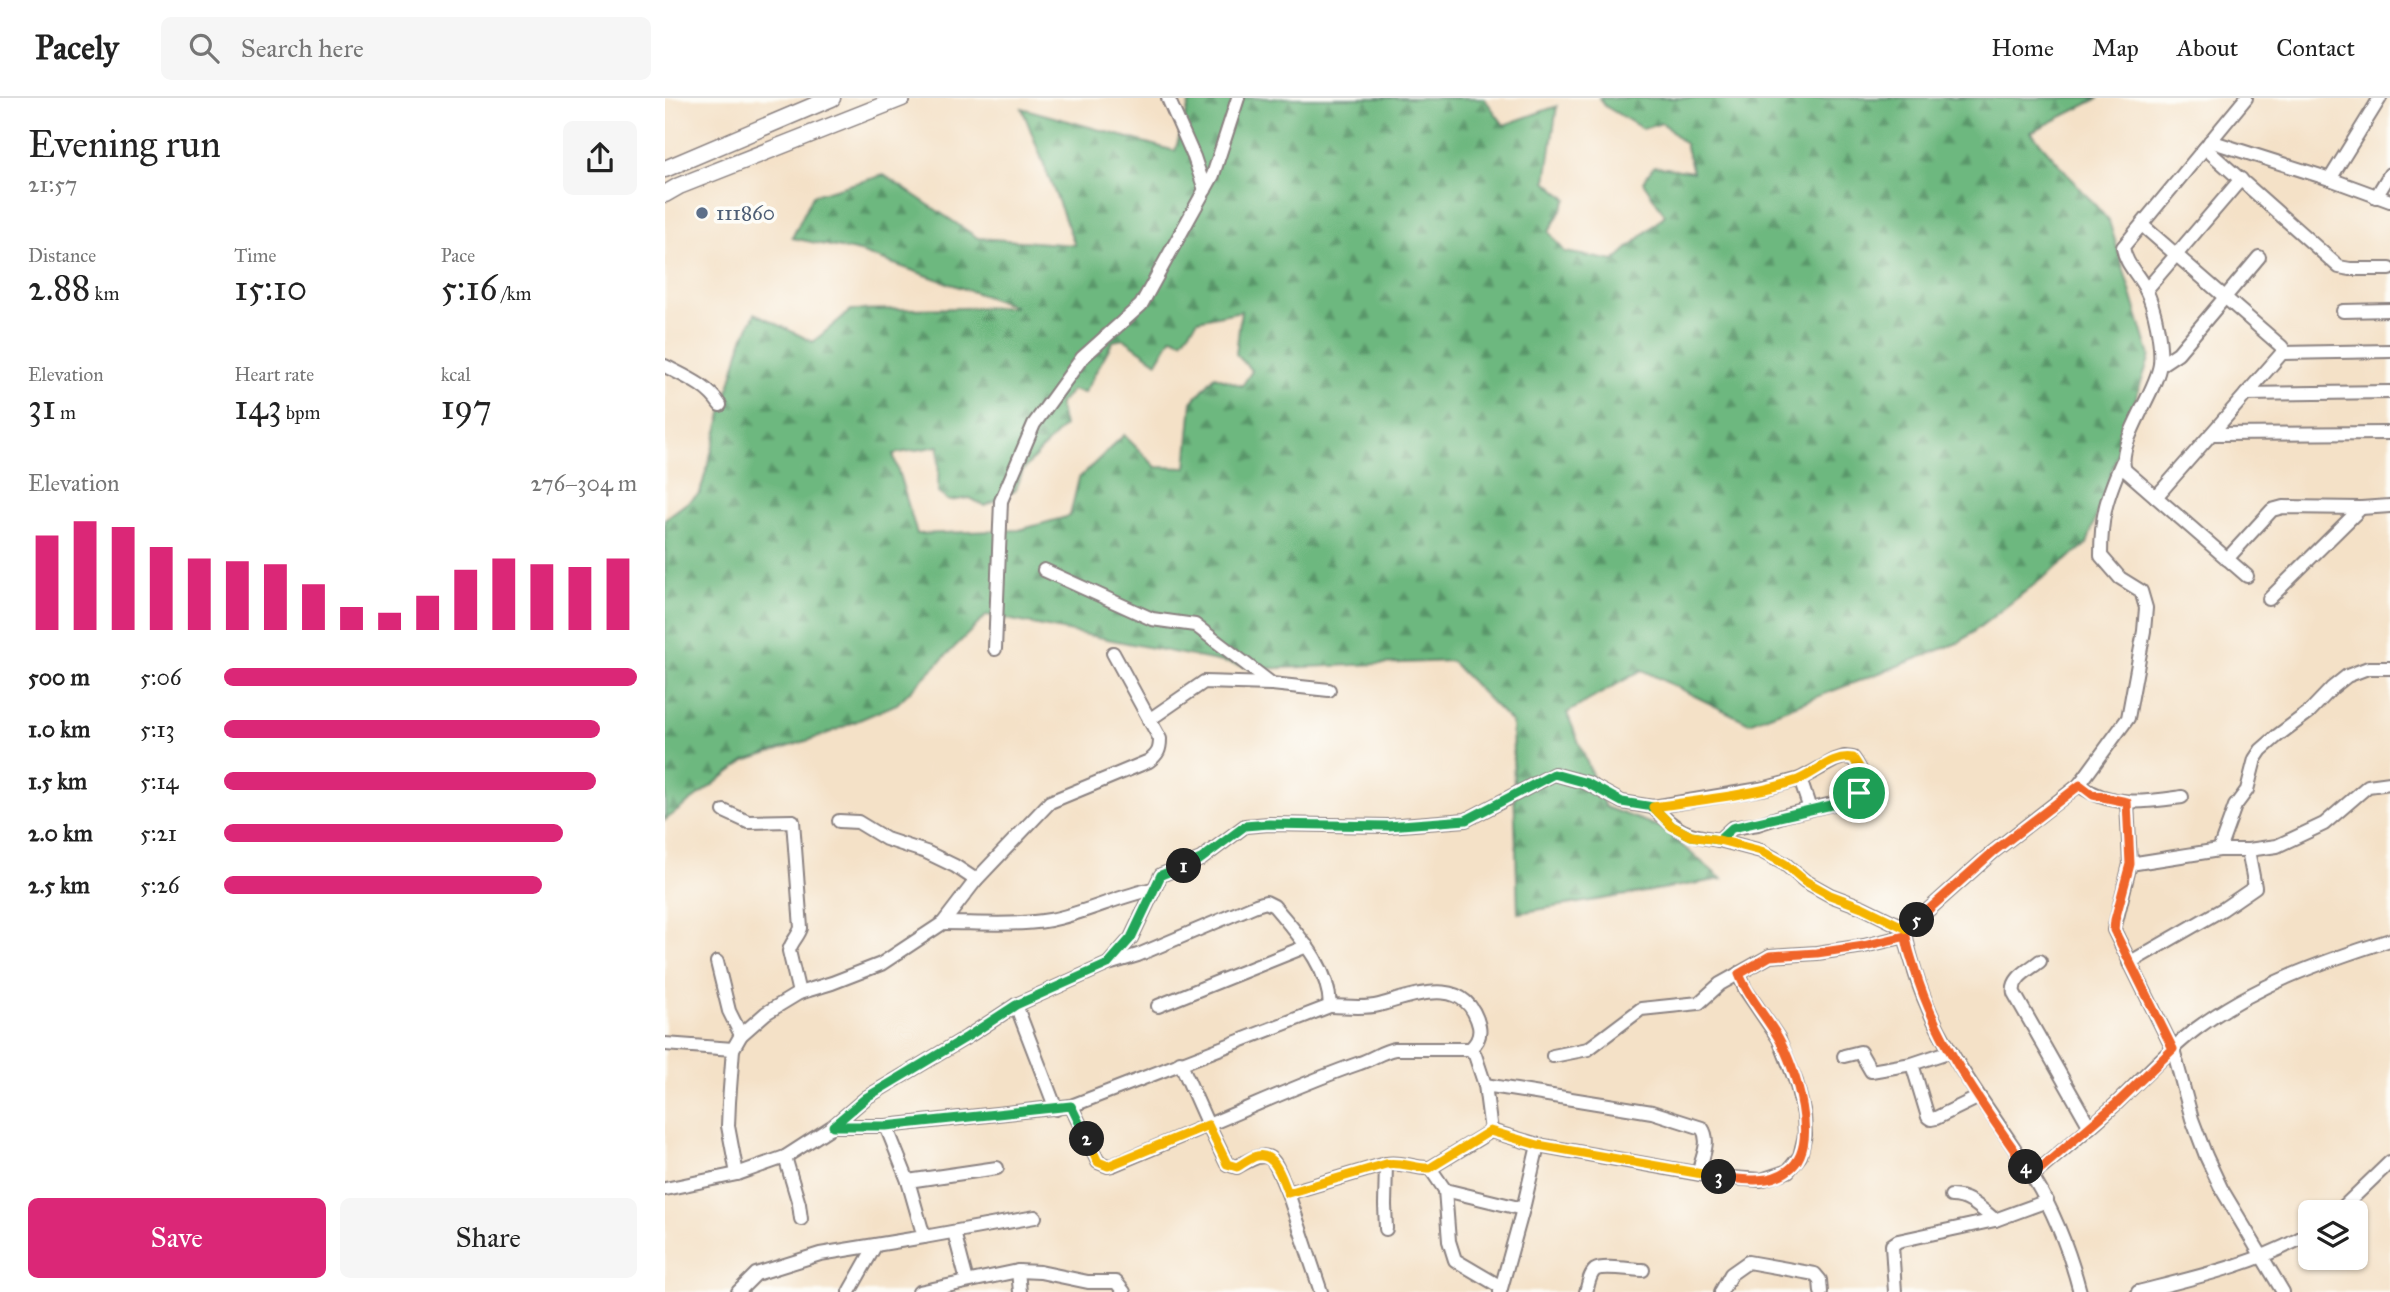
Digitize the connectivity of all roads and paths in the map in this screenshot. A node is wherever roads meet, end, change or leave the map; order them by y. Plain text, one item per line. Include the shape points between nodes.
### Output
1 (832, 98) edge
2 (902, 98) edge
3 (1168, 98) edge
4 (1238, 98) edge
5 (2245, 98) edge
6 (2380, 98) edge
7 (2208, 144) junction
8 (665, 169) edge
9 (2390, 174) edge
10 (2330, 179) junction
11 (2241, 180) junction
12 (1205, 190) junction
13 (665, 194) edge
14 (2376, 197) junction
15 (2390, 201) edge
16 (2142, 225) junction
17 (2176, 255) junction
18 (2259, 257) dead end
19 (2390, 269) edge
20 (2146, 290) junction
21 (2225, 297) junction
22 (2390, 310) edge
23 (2343, 311) dead end
24 (2390, 351) edge
25 (2282, 353) junction
26 (2160, 365) junction
27 (665, 366) edge
28 (2390, 392) edge
29 (2246, 394) junction
30 (720, 405) dead end
31 (2390, 433) edge
32 (2213, 434) junction
33 (2122, 463) junction
34 (2156, 497) junction
35 (2390, 506) edge
36 (2361, 508) junction
37 (2227, 559) junction
38 (1044, 570) dead end
39 (2247, 576) dead end
40 (2269, 599) dead end
41 (995, 649) dead end
42 (1113, 653) dead end
43 (2390, 668) edge
44 (1272, 684) junction
45 (1329, 690) dead end
46 (1149, 720) junction
47 (1801, 779) junction
48 (2390, 783) edge
49 (2080, 785) junction
50 (2182, 797) dead end
51 (2127, 802) junction
52 (1653, 807) junction
53 (1810, 809) junction
54 (724, 811) dead end
55 (839, 821) dead end
56 (1719, 840) junction
57 (2219, 850) junction
58 (2248, 850) junction
59 (2130, 864) junction
60 (976, 880) junction
61 (1153, 889) junction
62 (943, 923) junction
63 (1907, 932) junction
64 (2390, 940) edge
65 (1307, 946) junction
66 (2040, 961) dead end
67 (717, 962) dead end
68 (2129, 963) junction
69 (1108, 964) junction
70 (1739, 974) junction
71 (799, 993) junction
72 (1016, 1005) junction
73 (1159, 1006) dead end
74 (1330, 1006) junction
75 (741, 1035) junction
76 (665, 1044) edge
77 (733, 1049) junction
78 (1470, 1049) junction
79 (2173, 1049) junction
80 (1951, 1051) junction
81 (1553, 1056) dead end
82 (1844, 1056) dead end
83 (1180, 1062) junction
84 (1912, 1064) junction
85 (1485, 1085) junction
86 (1979, 1097) junction
87 (1071, 1106) junction
88 (1056, 1109) junction
89 (1208, 1125) junction
90 (833, 1126) junction
91 (886, 1126) junction
92 (2091, 1126) junction
93 (1490, 1131) junction
94 (1538, 1145) junction
95 (785, 1157) junction
96 (2390, 1162) edge
97 (1386, 1164) junction
98 (997, 1168) dead end
99 (1430, 1168) junction
100 (1698, 1173) junction
101 (737, 1174) junction
102 (2032, 1176) junction
103 (908, 1181) junction
104 (665, 1189) edge
105 (1445, 1190) junction
106 (1288, 1193) junction
107 (1951, 1196) dead end
108 (2351, 1200) edge
109 (2047, 1201) junction
110 (1523, 1209) junction
111 (1034, 1217) dead end
112 (801, 1219) dead end
113 (1995, 1220) junction
114 (1387, 1229) dead end
115 (954, 1232) junction
116 (924, 1237) junction
117 (2298, 1238) edge
118 (875, 1246) junction
119 (2262, 1255) junction
120 (1643, 1270) dead end
121 (1018, 1271) junction
122 (967, 1281) junction
123 (1500, 1290) edge
124 (738, 1292) edge
125 (849, 1292) edge
126 (919, 1292) edge
127 (1020, 1292) edge
128 (1124, 1292) edge
129 (1321, 1292) edge
130 (1585, 1292) edge
131 (1721, 1292) edge
132 (1821, 1292) edge
133 (1895, 1292) edge
134 (2080, 1292) edge
135 (2139, 1292) edge
136 (2283, 1292) edge

1 - 8 main road
2 - 13 main road
3 - 12 street
4 - 12 street
5 - 7 street
6 - 10 street
7 - 10 street
7 - 11 street
7 - 16 street
9 - 14 street
10 - 14 street
11 - 17 street
11 - 19 street via 2339,267
12 - 41 street via 1141,305 1082,358 1034,424 1001,501
14 - 15 street
16 - 17 street
16 - 20 street via 2123,247
17 - 20 street
17 - 21 street
18 - 21 street
20 - 26 street via 2156,321
21 - 25 street via 2282,347
21 - 26 street via 2178,354
22 - 23 street
24 - 25 street
25 - 29 street
26 - 33 street
27 - 30 street via 702,385
28 - 29 street
29 - 32 street
31 - 32 street
32 - 34 street
33 - 34 street
33 - 49 street via 2105,503 2101,556 2120,578 2141,591 2146,608 2144,631 2128,718
34 - 37 street
35 - 36 street
36 - 37 street via 2272,510
36 - 40 street
37 - 39 street
38 - 44 street via 1152,620 1195,625
42 - 46 street
43 - 57 street via 2368,668 2347,676 2261,751
44 - 45 street
44 - 46 street via 1204,682
46 - 60 street via 1160,739 1157,755 1050,802
47 - 52 street
47 - 53 street
47 - 53 street via 1848,757 1860,767 1864,779 1863,788 1849,800
48 - 58 street via 2368,786 2324,824 2299,838
49 - 51 street via 2093,795
49 - 63 street via 1993,852
50 - 51 street
51 - 59 street
52 - 56 street via 1672,826 1691,836
52 - 61 street via 1622,802 1587,783 1554,774 1466,820 1388,826 1245,826 1201,859 1161,875
53 - 56 street via 1732,828
54 - 71 street via 748,822 793,821 801,929 789,951
55 - 60 street via 858,822
56 - 63 street via 1761,851 1830,895
57 - 58 street
57 - 59 street
58 - 68 street via 2255,887
59 - 68 street via 2114,930
60 - 62 street
61 - 62 street via 1049,920
61 - 69 street via 1131,938
62 - 71 street via 881,964
63 - 70 street via 1864,946 1770,956
63 - 80 street via 1920,990
64 - 79 street via 2284,977 2196,1029
65 - 69 street via 1266,902
65 - 73 street
65 - 74 street via 1330,992
66 - 92 street via 2016,980 2014,993
67 - 75 street via 729,1011
68 - 79 street
69 - 72 street
70 - 81 street via 1699,1003 1641,1009 1588,1049
70 - 100 street via 1779,1039 1796,1082 1805,1135 1800,1156 1788,1171 1761,1180
71 - 75 street
72 - 88 street
72 - 90 street via 867,1097
74 - 78 street via 1369,1007 1420,994 1458,995 1479,1023 1478,1039
74 - 83 street
75 - 77 street
76 - 77 street
77 - 101 street via 728,1126
78 - 85 street
78 - 89 street via 1385,1051
79 - 92 street
79 - 119 street via 2206,1156
80 - 84 street
80 - 86 street
82 - 84 street via 1860,1052 1871,1071
83 - 87 street
83 - 89 street
84 - 86 street via 1931,1119
85 - 93 street
85 - 100 street via 1652,1112 1702,1128 1707,1142
86 - 102 street
87 - 88 street
87 - 89 street via 1098,1162 1108,1166
88 - 91 street
89 - 106 street via 1227,1164 1237,1167 1256,1156 1269,1157
90 - 91 street
90 - 95 street
91 - 103 street
92 - 102 street
93 - 94 street
93 - 99 street
94 - 100 street
94 - 110 street
95 - 101 street
95 - 112 street
96 - 108 street
97 - 99 street
97 - 106 street
97 - 114 street
98 - 103 street
99 - 105 street
101 - 104 street
102 - 109 street
103 - 116 street
105 - 110 street
105 - 123 street via 1455,1260
106 - 129 street
107 - 113 street via 1969,1199
109 - 113 street
109 - 134 street
110 - 123 street
111 - 115 street
113 - 133 street via 1892,1245
115 - 116 street
115 - 122 street
116 - 118 street
117 - 119 street
118 - 124 street via 847,1248 766,1270
118 - 125 street
119 - 135 street via 2210,1275
119 - 136 street
120 - 130 street via 1596,1270
121 - 122 street
121 - 127 street
121 - 128 street via 1116,1282
122 - 126 street
131 - 132 street via 1731,1274 1748,1262 1815,1274

